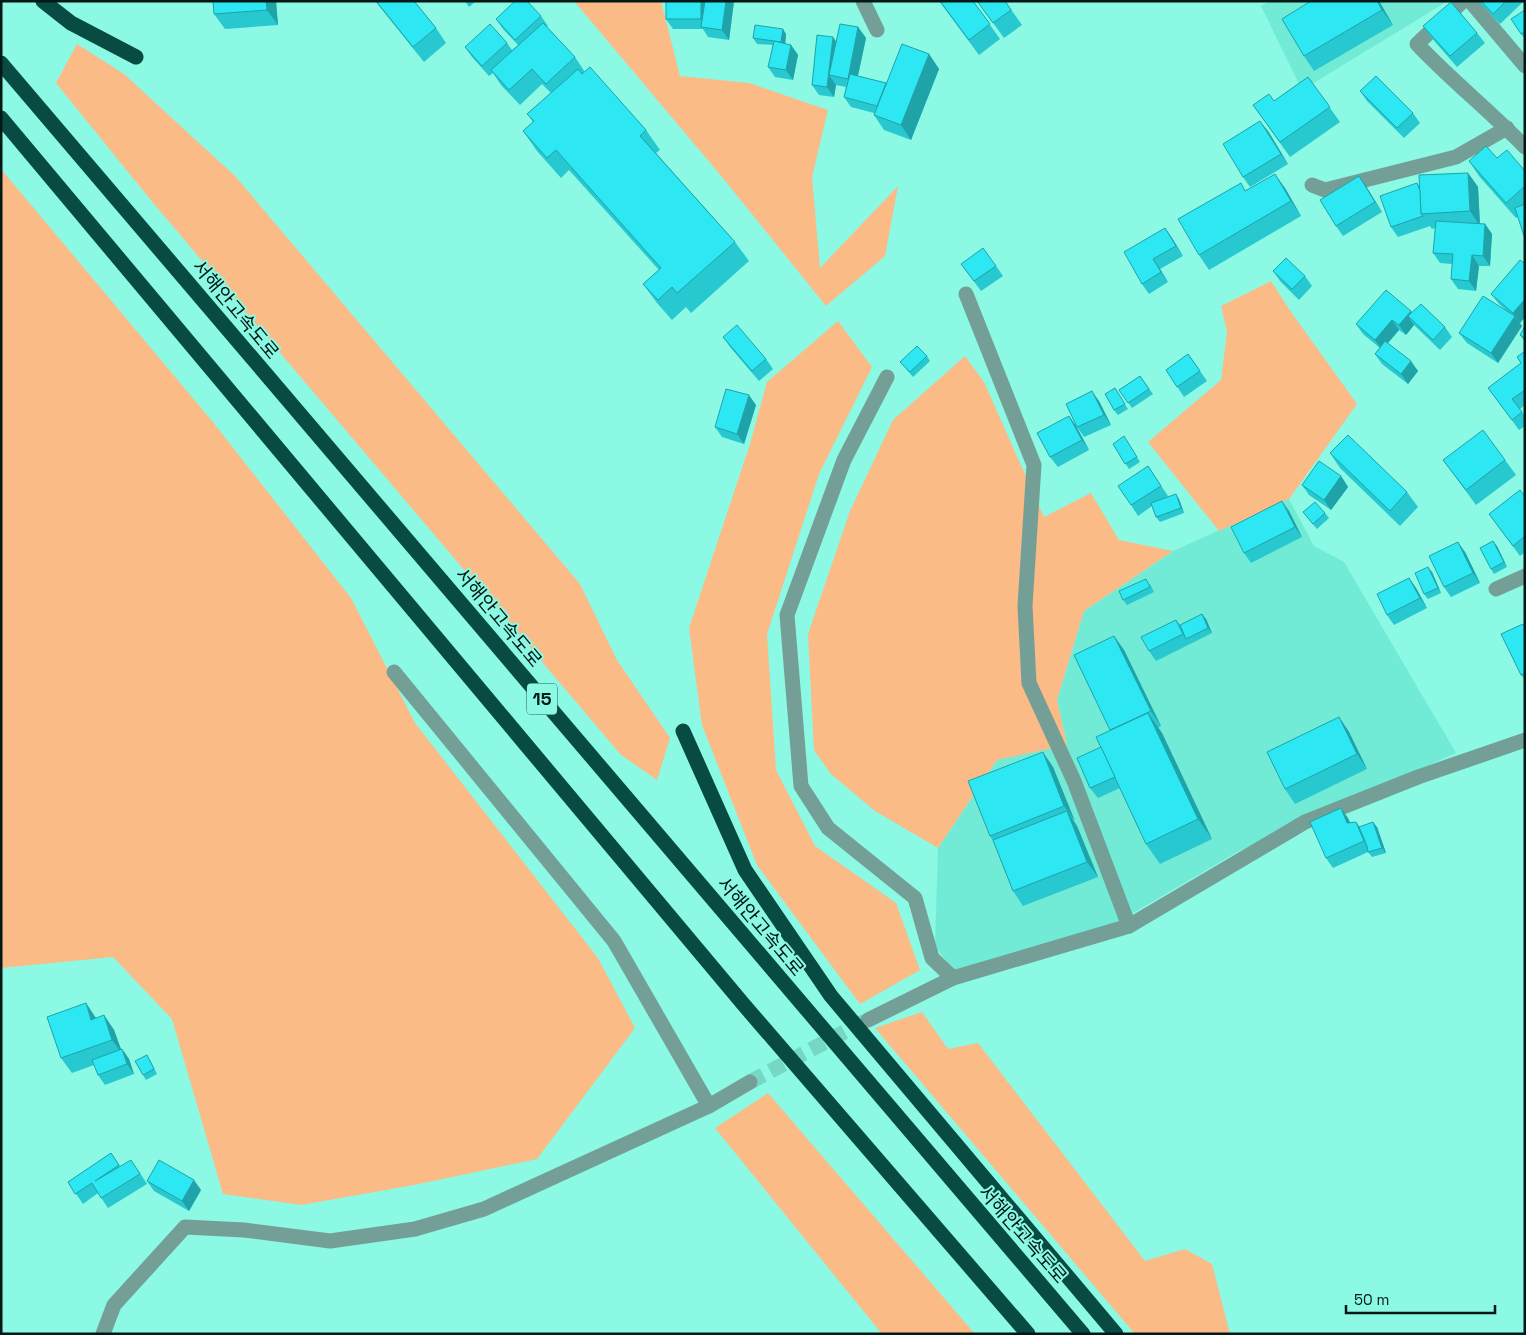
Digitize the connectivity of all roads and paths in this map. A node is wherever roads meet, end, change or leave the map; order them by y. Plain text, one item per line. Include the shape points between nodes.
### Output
1 (43, 1) edge
2 (863, 1) edge
3 (1463, 1) edge
4 (1470, 1) edge
5 (877, 30) dead end
6 (136, 57) dead end
7 (1, 63) edge
8 (1525, 66) edge
9 (1, 118) edge
10 (1507, 128) junction
11 (1525, 147) edge
12 (1312, 185) dead end
13 (966, 294) dead end
14 (887, 377) dead end
15 (1525, 576) edge
16 (1496, 589) dead end
17 (394, 672) dead end
18 (683, 731) dead end
19 (1525, 740) edge
20 (1129, 926) junction
21 (954, 978) junction
22 (868, 1020) tunnel mouth
23 (750, 1082) tunnel mouth
24 (709, 1106) junction
25 (103, 1334) edge
26 (1028, 1334) edge
27 (1082, 1334) edge
28 (1116, 1334) edge

1 - 6 highway via 71,23
2 - 5 street
3 - 10 street via 1417,44
4 - 8 street
7 - 27 highway, 서해안고속도로 / 15
9 - 26 highway, 15 via 738,997
10 - 11 street
10 - 12 street via 1456,157 1325,190
13 - 20 street via 1034,465 1025,606 1029,683 1074,781
14 - 21 street via 844,460 787,615 801,786 828,828 915,898 932,958
15 - 16 street
17 - 24 street via 614,940
18 - 28 highway via 745,870 831,996
19 - 20 street via 1304,822
20 - 21 street
21 - 22 street
23 - 24 street
24 - 25 street via 484,1209 415,1229 330,1241 244,1230 185,1227 114,1305

